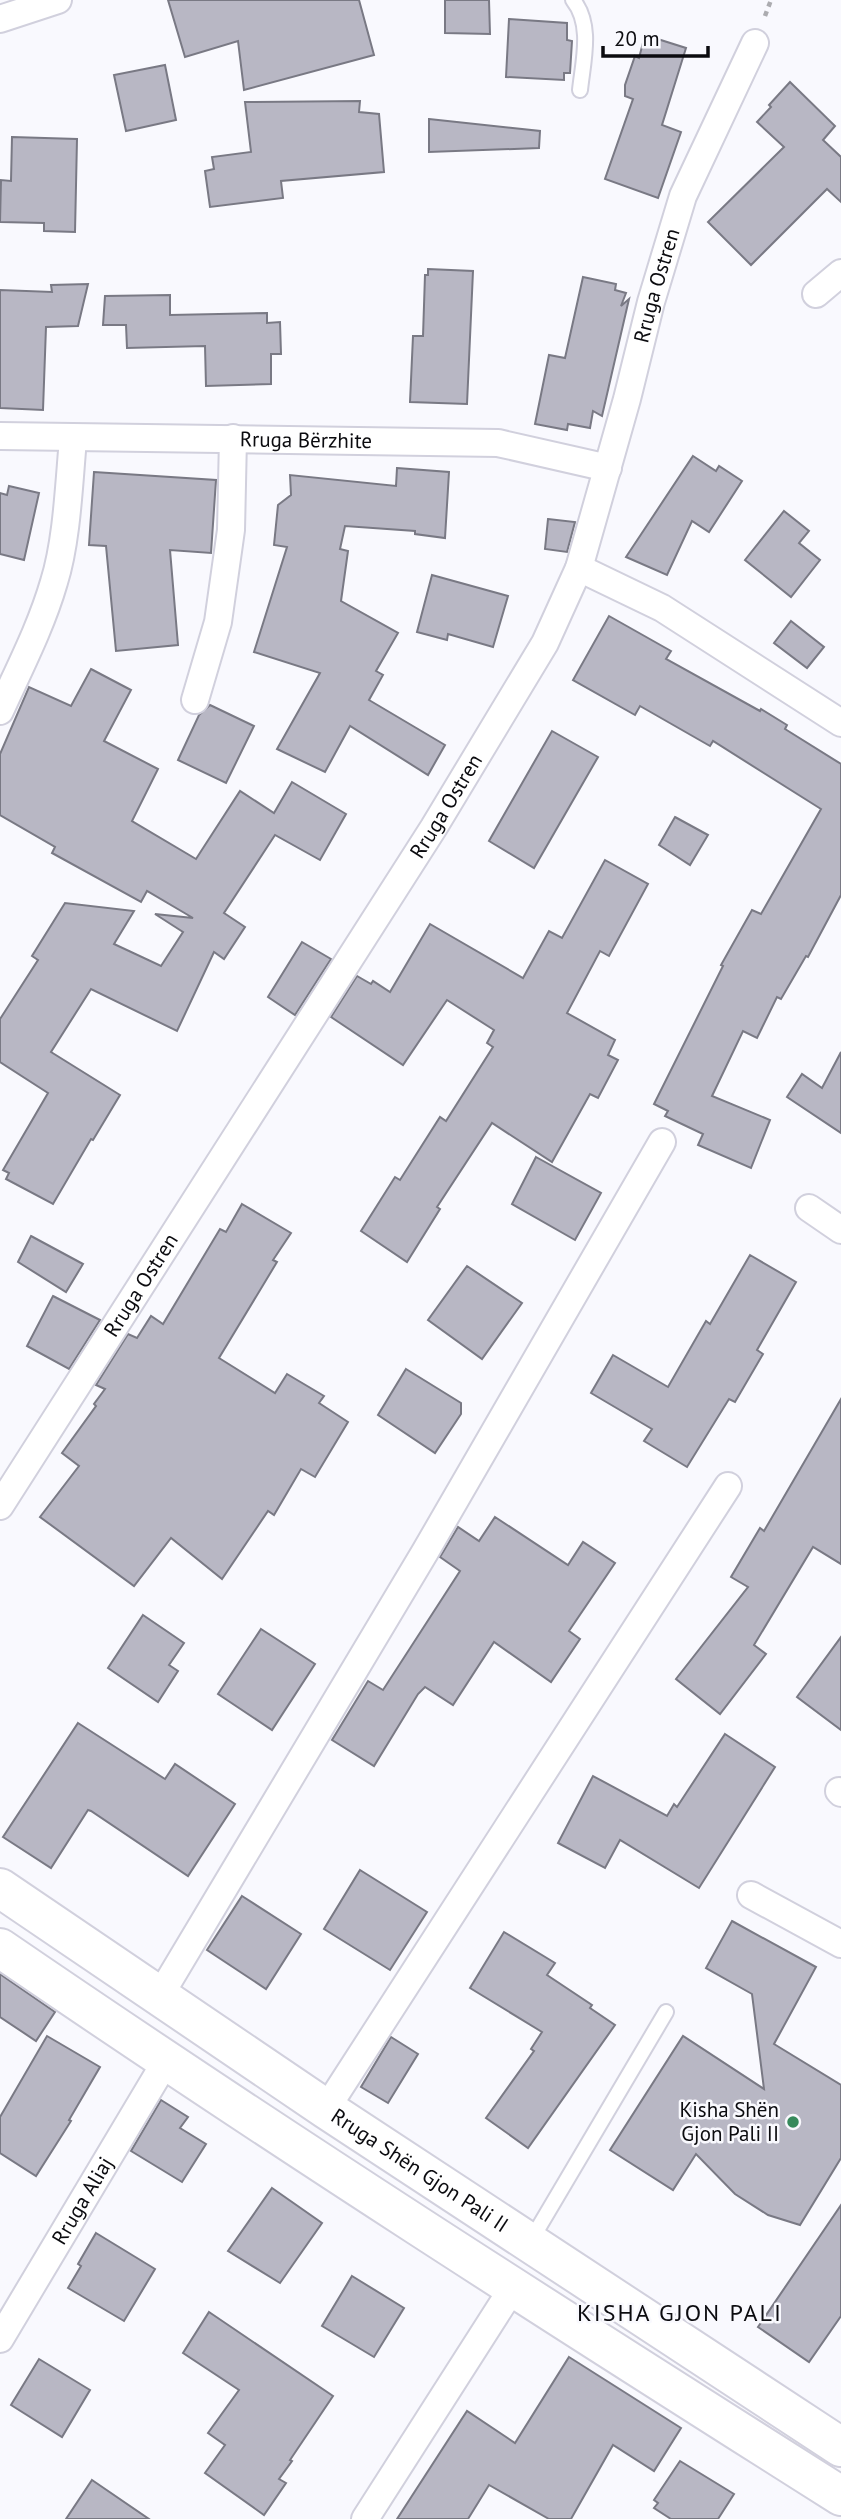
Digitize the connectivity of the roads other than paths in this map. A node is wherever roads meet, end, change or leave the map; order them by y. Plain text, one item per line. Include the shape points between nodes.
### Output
1 (58, 0) edge
2 (573, 0) edge
3 (0, 19) edge
4 (755, 43) dead end
5 (580, 90) dead end
6 (841, 273) edge
7 (816, 293) dead end
8 (0, 436) edge
9 (233, 438) junction
10 (73, 439) junction
11 (608, 468) junction
12 (579, 568) junction
13 (195, 700) dead end
14 (0, 711) edge
15 (841, 723) edge
16 (662, 1142) dead end
17 (809, 1208) dead end
18 (841, 1230) edge
19 (728, 1486) dead end
20 (4, 1490) edge
21 (0, 1888) edge
22 (751, 1895) dead end
23 (841, 1944) edge
24 (0, 1948) edge
25 (159, 1997) junction
26 (666, 2012) dead end
27 (166, 2062) junction
28 (326, 2109) junction
29 (530, 2243) junction
30 (512, 2289) junction
31 (0, 2339) edge
32 (841, 2447) edge
33 (841, 2496) edge
34 (365, 2519) edge

1 - 3 street
2 - 5 lane via 586,36
4 - 11 street, Rruga Ostren via 683,196
6 - 7 street
8 - 10 street, Rruga Bërzhite
9 - 10 street, Rruga Bërzhite
9 - 11 street, Rruga Bërzhite via 498,443
9 - 13 street via 231,530 222,596
10 - 14 street via 55,580
11 - 12 street, Rruga Ostren
12 - 15 street via 662,608
12 - 20 street, Rruga Ostren via 545,643 434,827
16 - 25 street via 425,1552
17 - 18 street
19 - 28 street
21 - 25 street, Rruga Shën Gjon Pali II
22 - 23 street
24 - 27 street
25 - 28 street, Rruga Shën Gjon Pali II
26 - 29 lane
27 - 30 street
27 - 31 street, Rruga Aliaj
28 - 29 street, Rruga Shën Gjon Pali II
29 - 32 street, Rruga Shën Gjon Pali II
30 - 33 street
30 - 34 street

